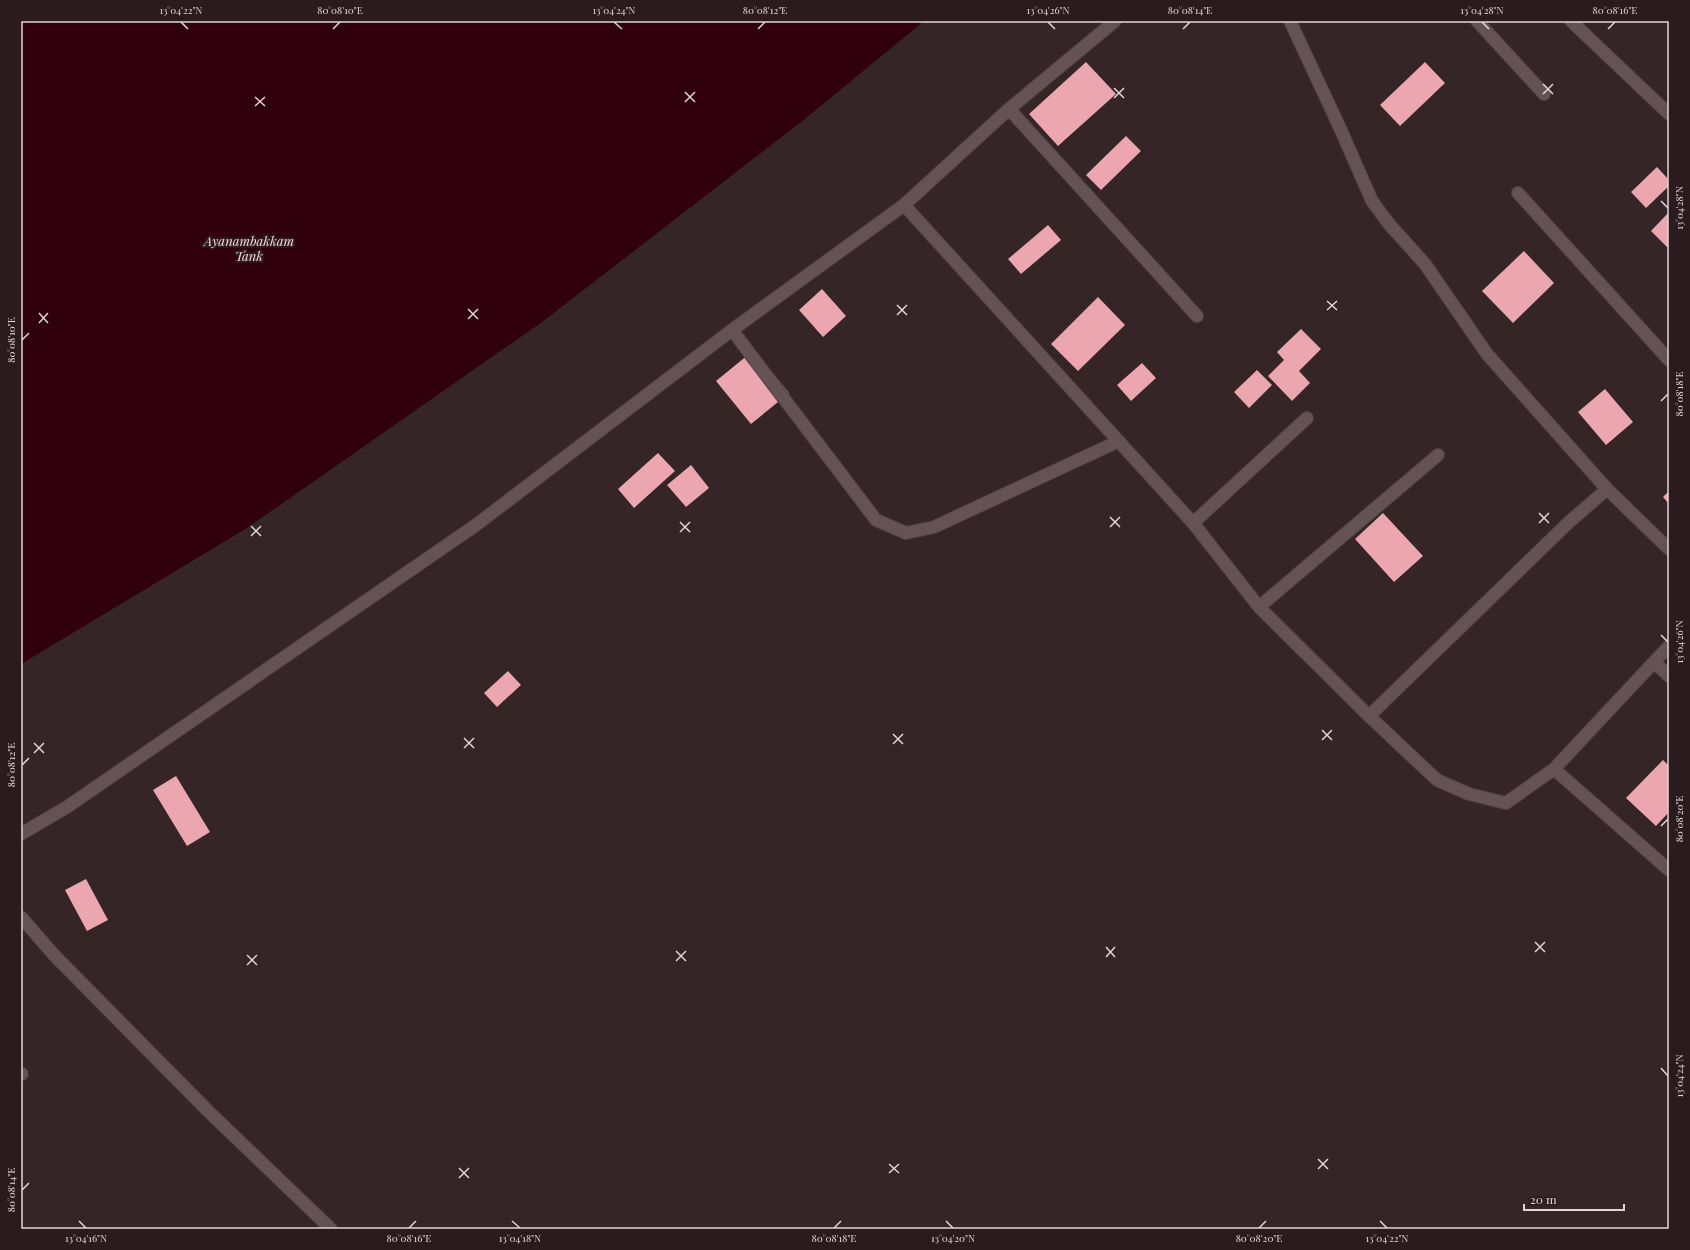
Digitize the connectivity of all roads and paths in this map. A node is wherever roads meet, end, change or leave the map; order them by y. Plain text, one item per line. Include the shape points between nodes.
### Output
1 (1114, 21) edge
2 (1290, 21) edge
3 (1477, 21) edge
4 (1571, 21) edge
5 (1544, 94) dead end
6 (1009, 109) junction
7 (1669, 114) edge
8 (1518, 193) dead end
9 (904, 205) junction
10 (1197, 316) dead end
11 (732, 330) junction
12 (1669, 360) edge
13 (1307, 418) dead end
14 (1119, 441) junction
15 (1438, 455) dead end
16 (1607, 489) junction
17 (1193, 523) junction
18 (1669, 549) edge
19 (1259, 606) junction
20 (1669, 646) edge
21 (1655, 663) junction
22 (1669, 676) edge
23 (1369, 716) junction
24 (1554, 769) junction
25 (21, 834) edge
26 (1669, 870) edge
27 (21, 917) edge
28 (331, 1229) edge

1 - 6 street
2 - 16 street via 1372,201 1425,264 1487,354
3 - 5 street
4 - 7 street
6 - 9 street
6 - 10 street
8 - 12 street
9 - 11 street
9 - 14 street
11 - 14 street via 876,520 906,533 934,527
11 - 25 street via 476,525 74,802
13 - 17 street
14 - 17 street
15 - 19 street
16 - 18 street
16 - 23 street via 1552,538
17 - 19 street
19 - 23 street
20 - 21 street
21 - 22 street
21 - 24 street
23 - 24 street via 1437,780 1469,794 1506,803
24 - 26 street
27 - 28 street via 54,955 207,1110

